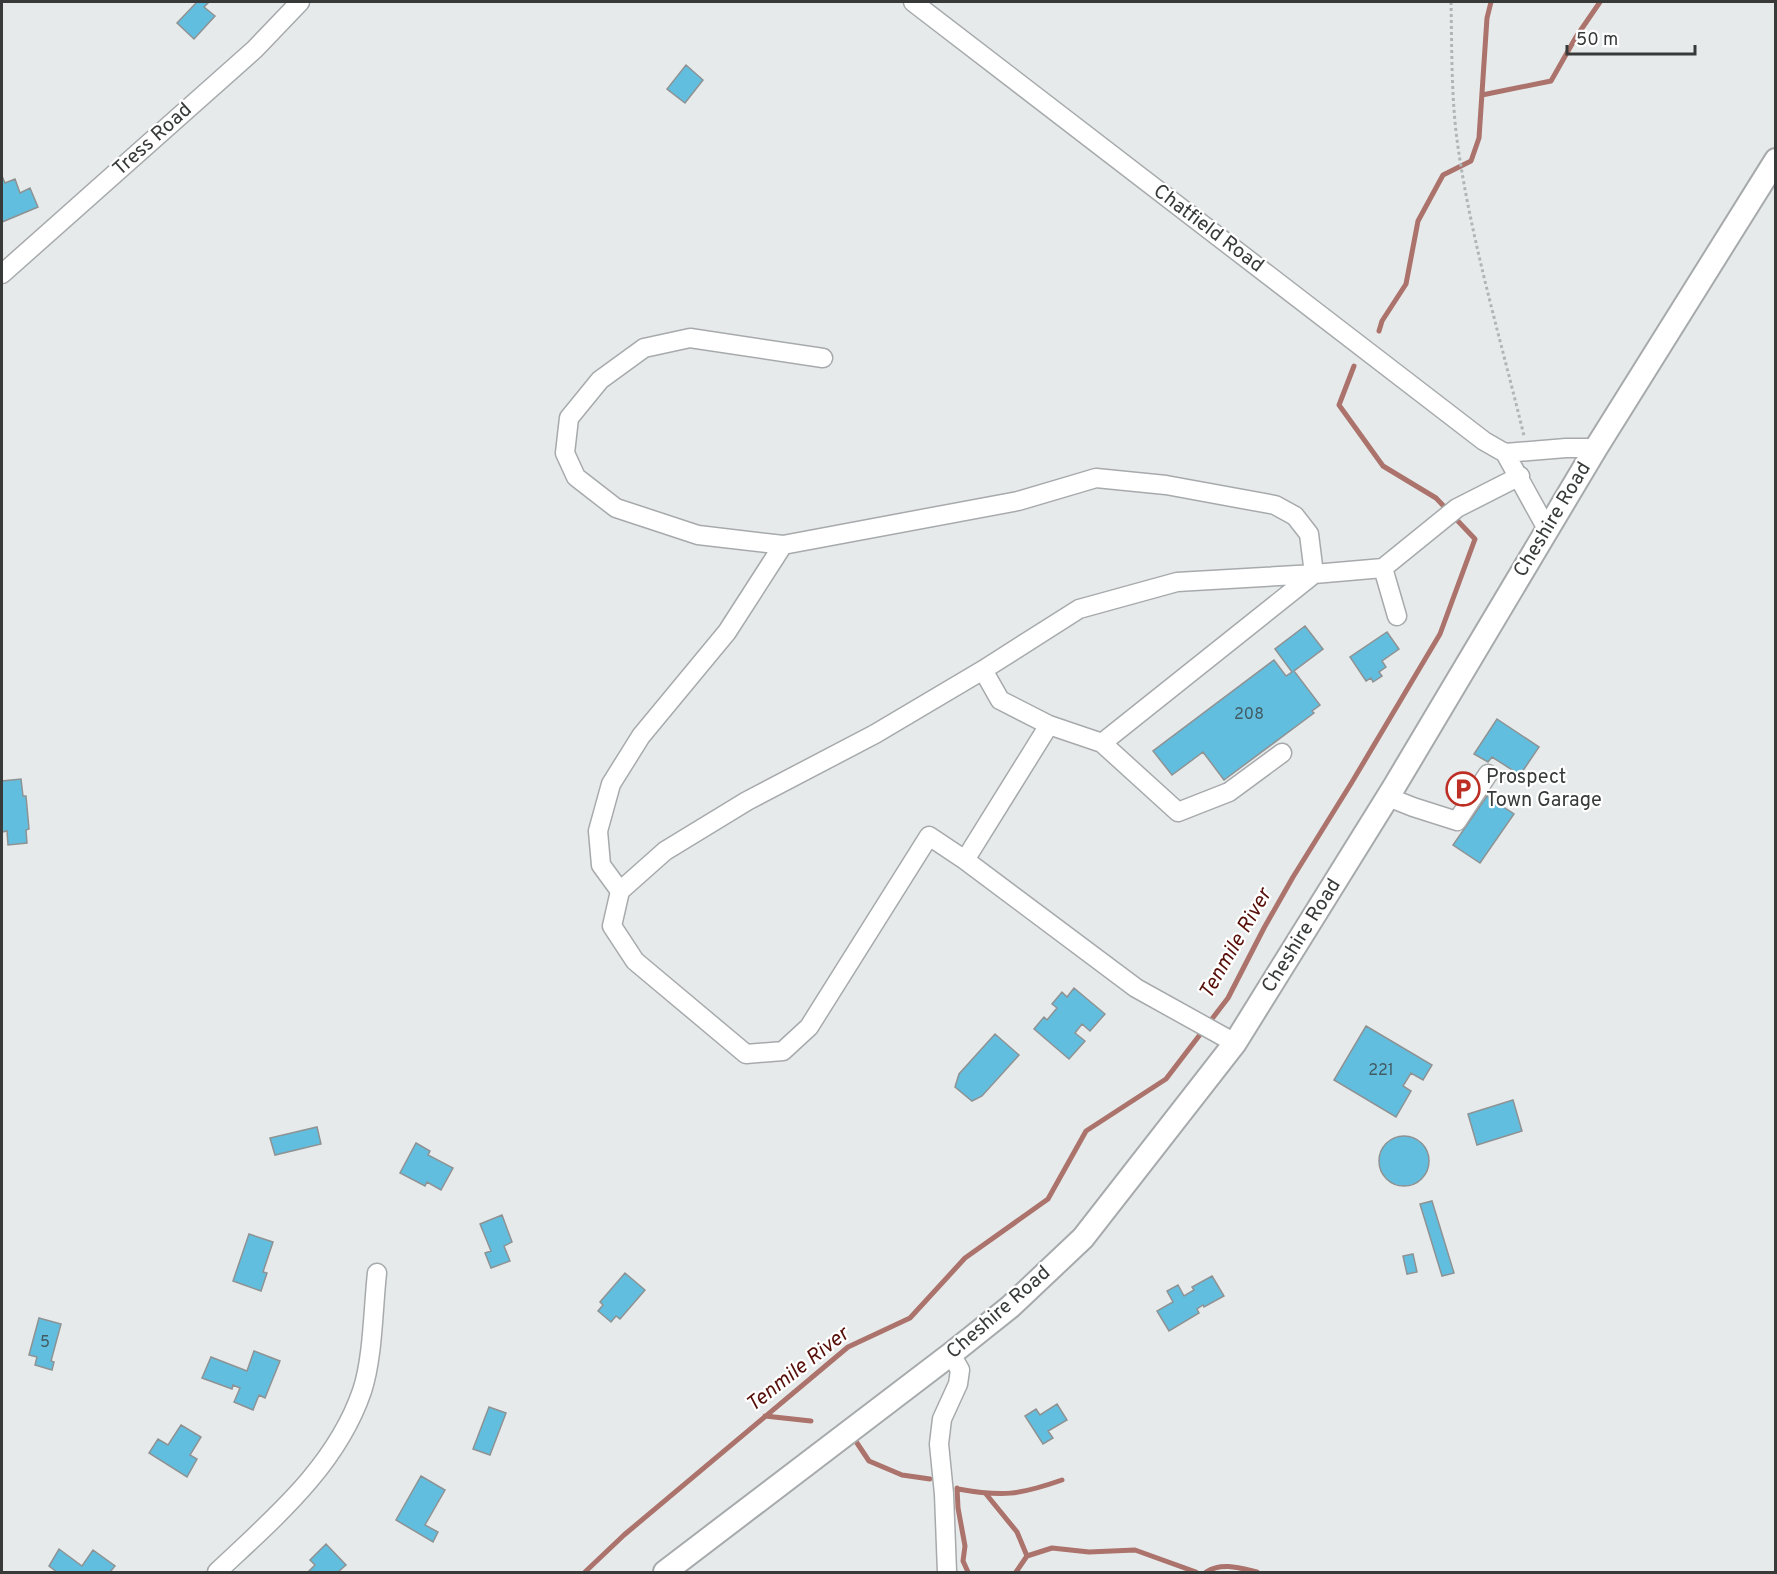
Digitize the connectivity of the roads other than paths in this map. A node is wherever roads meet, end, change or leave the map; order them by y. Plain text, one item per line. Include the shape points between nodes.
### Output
1 (300, 2) edge
2 (913, 2) edge
3 (1776, 160) edge
4 (2, 274) edge
5 (823, 358) dead end
6 (1596, 448) junction
7 (1505, 453) junction
8 (1520, 476) junction
9 (1547, 529) junction
10 (783, 545) junction
11 (1383, 568) junction
12 (1314, 574) junction
13 (1397, 616) dead end
14 (983, 670) junction
15 (1049, 725) junction
16 (1102, 743) junction
17 (1282, 753) dead end
18 (1488, 774) dead end
19 (1388, 797) junction
20 (964, 860) junction
21 (620, 891) junction
22 (1226, 1038) junction
23 (377, 1273) dead end
24 (951, 1354) junction
25 (217, 1572) edge
26 (665, 1572) edge
27 (947, 1572) edge

1 - 4 street, Tress Road via 255,49
2 - 7 street, Chatfield Road via 1476,436
3 - 6 main road, Cheshire Road
5 - 10 street via 690,338 645,348 600,380 569,418 565,453 576,477 615,508 698,535
6 - 7 street
6 - 9 main road, Cheshire Road
7 - 8 street, Chatfield Road
8 - 9 street, Chatfield Road
8 - 11 street via 1457,508
9 - 19 main road, Cheshire Road
10 - 12 street via 1018,501 1096,478 1166,485 1275,505 1295,516 1310,534
10 - 21 street via 727,632 641,736 611,784 598,831 601,865
11 - 12 street
11 - 13 street
12 - 14 street via 1178,582 1079,609
12 - 16 street
14 - 15 street via 1000,700
14 - 21 street via 875,734 747,801 665,851
15 - 16 street
15 - 20 street
16 - 17 street via 1178,812 1229,792
18 - 19 street via 1457,821
19 - 22 main road, Cheshire Road
20 - 21 street via 930,836 809,1027 783,1051 746,1054 635,961 612,926
20 - 22 street via 1136,988
22 - 24 main road, Cheshire Road via 1083,1238 1010,1307
23 - 25 street via 362,1390 344,1434 319,1472
24 - 26 main road, Cheshire Road
24 - 27 street via 960,1370 942,1419 939,1444

